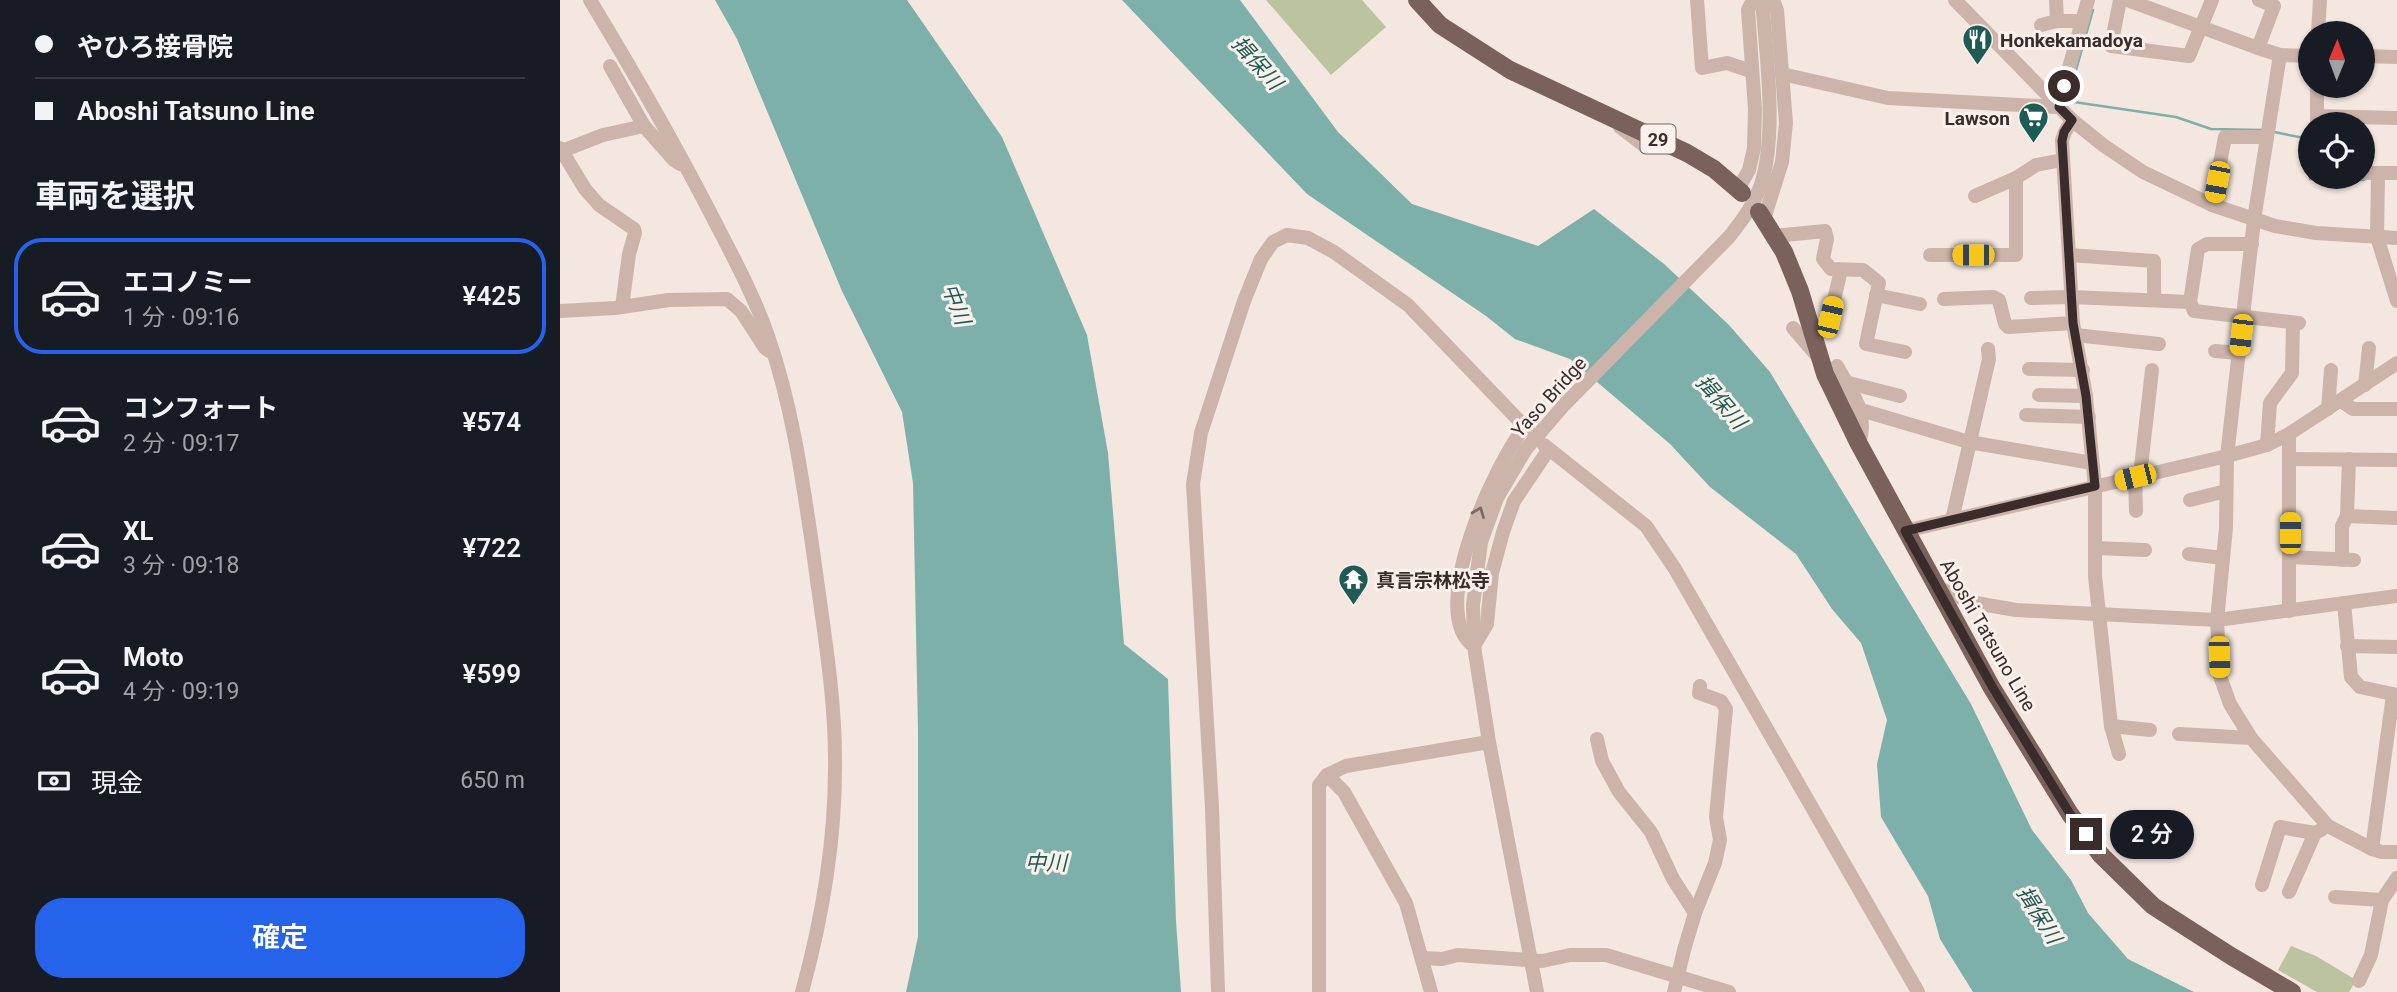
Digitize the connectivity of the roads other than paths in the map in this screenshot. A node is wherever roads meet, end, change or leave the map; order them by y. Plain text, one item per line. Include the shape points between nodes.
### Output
1 (590, 0) edge
2 (1417, 0) edge
3 (1697, 0) edge
4 (1754, 0) edge
5 (1762, 0) edge
6 (1773, 0) edge
7 (1955, 0) edge
8 (2056, 0) edge
9 (2120, 0) edge
10 (2127, 0) edge
11 (2213, 0) edge
12 (2259, 0) edge
13 (2319, 0) edge
14 (2088, 1) edge
15 (2143, 3) edge
16 (2057, 21) junction
17 (2082, 21) junction
18 (2318, 21) edge
19 (2041, 25) dead end
20 (2200, 27) junction
21 (2258, 48) junction
22 (2280, 55) junction
23 (2298, 56) edge
24 (2375, 56) edge
25 (2397, 57) edge
26 (610, 66) dead end
27 (1751, 71) junction
28 (1782, 74) junction
29 (2059, 107) junction
30 (1596, 110) junction
31 (2397, 118) edge
32 (2375, 119) edge
33 (2072, 120) junction
34 (644, 126) junction
35 (2268, 131) junction
36 (1646, 147) dead end
37 (561, 150) edge
38 (2062, 160) junction
39 (684, 163) junction
40 (2397, 173) edge
41 (2016, 178) junction
42 (2375, 178) edge
43 (2378, 179) junction
44 (1740, 190) joint
45 (1975, 196) dead end
46 (2212, 205) junction
47 (1762, 215) joint
48 (2255, 220) junction
49 (1774, 236) junction
50 (2377, 237) junction
51 (2397, 238) edge
52 (2252, 244) junction
53 (1930, 255) dead end
54 (2069, 255) junction
55 (1841, 270) junction
56 (1876, 295) junction
57 (2071, 296) junction
58 (2031, 298) dead end
59 (1944, 299) dead end
60 (2154, 300) junction
61 (2397, 301) edge
62 (2190, 302) junction
63 (1920, 304) dead end
64 (622, 307) junction
65 (560, 311) edge
66 (1830, 317) dead end
67 (2243, 317) junction
68 (1793, 328) dead end
69 (2074, 329) junction
70 (2159, 344) dead end
71 (2370, 348) dead end
72 (1988, 349) dead end
73 (2215, 351) dead end
74 (1905, 352) dead end
75 (2239, 353) junction
76 (773, 354) junction
77 (1829, 363) junction
78 (2397, 363) edge
79 (2029, 369) dead end
80 (2082, 370) junction
81 (2152, 370) dead end
82 (2331, 370) dead end
83 (1845, 382) junction
84 (2365, 385) junction
85 (2039, 395) dead end
86 (1900, 396) dead end
87 (2086, 396) junction
88 (2341, 401) junction
89 (2328, 409) junction
90 (2397, 409) edge
91 (1861, 410) junction
92 (2026, 415) dead end
93 (2089, 417) junction
94 (2289, 434) junction
95 (1969, 442) junction
96 (1859, 444) junction
97 (2267, 445) junction
98 (2227, 456) junction
99 (2289, 459) junction
100 (2349, 459) junction
101 (2397, 460) edge
102 (2092, 463) junction
103 (2137, 476) junction
104 (2095, 486) junction
105 (2226, 491) junction
106 (2189, 500) dead end
107 (2136, 511) dead end
108 (2347, 516) junction
109 (2397, 518) edge
110 (1952, 520) junction
111 (1905, 531) junction
112 (2095, 548) junction
113 (2145, 550) dead end
114 (2189, 554) dead end
115 (2290, 557) junction
116 (2223, 558) junction
117 (1935, 586) junction
118 (2397, 596) edge
119 (2344, 603) junction
120 (2290, 611) junction
121 (2099, 614) junction
122 (2217, 620) junction
123 (1474, 646) junction
124 (2347, 646) junction
125 (2397, 647) edge
126 (1700, 686) dead end
127 (2395, 695) edge
128 (2111, 726) junction
129 (2150, 730) dead end
130 (2179, 734) dead end
131 (2251, 738) junction
132 (1597, 739) dead end
133 (1489, 742) junction
134 (2119, 754) dead end
135 (1327, 775) junction
136 (2328, 825) junction
137 (2315, 833) junction
138 (2384, 851) edge
139 (2397, 863) edge
140 (2397, 878) edge
141 (2263, 885) dead end
142 (2289, 892) dead end
143 (2335, 897) dead end
144 (2382, 900) junction
145 (1695, 913) junction
146 (1422, 958) junction
147 (1531, 960) junction
148 (2359, 981) dead end
149 (1676, 985) edge
150 (802, 992) edge
151 (1218, 992) edge
152 (1320, 992) edge
153 (1431, 992) edge
154 (1537, 992) edge
155 (1729, 992) edge
156 (1918, 992) edge
157 (2292, 992) edge

1 - 39 street
2 - 30 main road, 29 via 1440,25 1510,70
3 - 27 street via 1703,68 1727,63
4 - 27 street via 1748,10
5 - 123 street, Yaso Bridge via 1769,84 1768,148 1759,190 1729,237 1526,449 1497,498 1482,542 1473,605
6 - 28 street
7 - 29 street
8 - 16 street
9 - 20 street via 2110,46 2189,56
10 - 15 street
11 - 20 street
12 - 21 street via 2274,6
13 - 18 street
14 - 17 street
15 - 20 street
16 - 17 street
16 - 19 street
17 - 29 street
20 - 21 street
21 - 22 street
22 - 23 street
22 - 35 street
24 - 25 street
26 - 34 street
27 - 44 street via 1754,148
28 - 29 street via 1888,98
28 - 47 street via 1786,123 1782,162
29 - 33 street
30 - 36 street
30 - 44 main road, 29 via 1687,153
31 - 32 street
33 - 38 street via 2063,136
33 - 46 street via 2143,172
34 - 37 street
34 - 39 street via 674,160
35 - 46 street via 2225,137
35 - 48 street
37 - 64 street via 585,190 634,229
38 - 41 street via 2036,164
38 - 54 street
39 - 76 street via 743,279
40 - 43 street
41 - 45 street
41 - 53 street via 2015,255
42 - 43 street
43 - 50 street
46 - 48 street
47 - 49 main road, Aboshi Tatsuno Line
48 - 50 street via 2306,232
48 - 52 street
49 - 55 street via 1825,231 1824,259 1831,269
49 - 77 main road, Aboshi Tatsuno Line
50 - 51 street
50 - 61 street
52 - 62 street via 2207,244 2198,249
52 - 67 street
54 - 57 street
54 - 60 street via 2154,261
55 - 56 street via 1863,270 1879,283
55 - 66 street
56 - 63 street
56 - 74 street via 1866,344
57 - 58 street
57 - 60 street
57 - 69 street
59 - 69 street via 1993,297 1999,300 2008,327
60 - 62 street
62 - 67 street via 2194,311
64 - 65 street
64 - 76 street via 727,299
67 - 75 street
67 - 97 street via 2296,323 2292,373 2270,403
68 - 77 street
69 - 70 street
69 - 80 street
71 - 84 street
72 - 95 street
73 - 75 street
75 - 98 street
76 - 150 street via 801,463 828,668 835,766 833,827
77 - 83 street
77 - 96 main road, Aboshi Tatsuno Line via 1830,387
78 - 84 street
79 - 80 street
80 - 87 street
81 - 103 street
82 - 89 street
83 - 86 street
83 - 91 street
84 - 88 street
85 - 87 street
87 - 93 street
88 - 89 street
88 - 90 street via 2353,409
89 - 94 street
91 - 95 street
91 - 96 street
92 - 93 street
93 - 102 street
94 - 97 street
94 - 99 street
95 - 102 street
95 - 110 street
96 - 111 main road, Aboshi Tatsuno Line
97 - 98 street
98 - 103 street
98 - 105 street
99 - 100 street
99 - 115 street
100 - 101 street
100 - 108 street
102 - 104 street
103 - 104 street
103 - 107 street
104 - 110 street
104 - 112 street
105 - 106 street
105 - 116 street
108 - 109 street
108 - 115 street via 2342,526 2348,560
110 - 111 street
111 - 117 main road, Aboshi Tatsuno Line
112 - 113 street
112 - 121 street
114 - 116 street
115 - 120 street
116 - 122 street
117 - 121 street via 1970,602 2016,610
117 - 157 main road, Aboshi Tatsuno Line via 2070,814 2101,855 2154,906
118 - 119 street
119 - 120 street
119 - 124 street
120 - 122 street
121 - 122 street
121 - 128 street
122 - 131 street via 2220,676 2230,704
123 - 133 street, Yaso Bridge
123 -> 151 street via 1458,623 1462,565 1488,487 1516,437 1526,428 1408,304 1308,238 1287,236 1273,242 1244,301 1201,433 1193,484
123 - 156 street via 1487,624 1492,573 1510,512 1546,447 1646,526
124 - 125 street
124 - 127 street via 2351,677 2360,687
126 - 145 street via 1699,693 1721,701 1726,709 1716,817 1720,840
127 - 138 street
128 - 129 street
128 - 134 street
130 - 131 street
131 - 136 street
132 - 145 street via 1602,761 1619,792 1650,832
133 - 135 street via 1346,766
133 - 147 street, Yaso Bridge
135 - 146 street via 1344,792 1406,903
135 - 152 street via 1319,785
136 - 137 street
136 - 138 street
137 - 141 street via 2280,827
137 - 142 street
138 - 139 street
140 - 144 street
143 - 144 street
144 - 148 street via 2371,955
145 - 149 street
146 - 147 street via 1458,955
146 - 153 street
147 - 149 street via 1606,955 1628,960
147 - 154 street, Yaso Bridge
149 - 155 street

